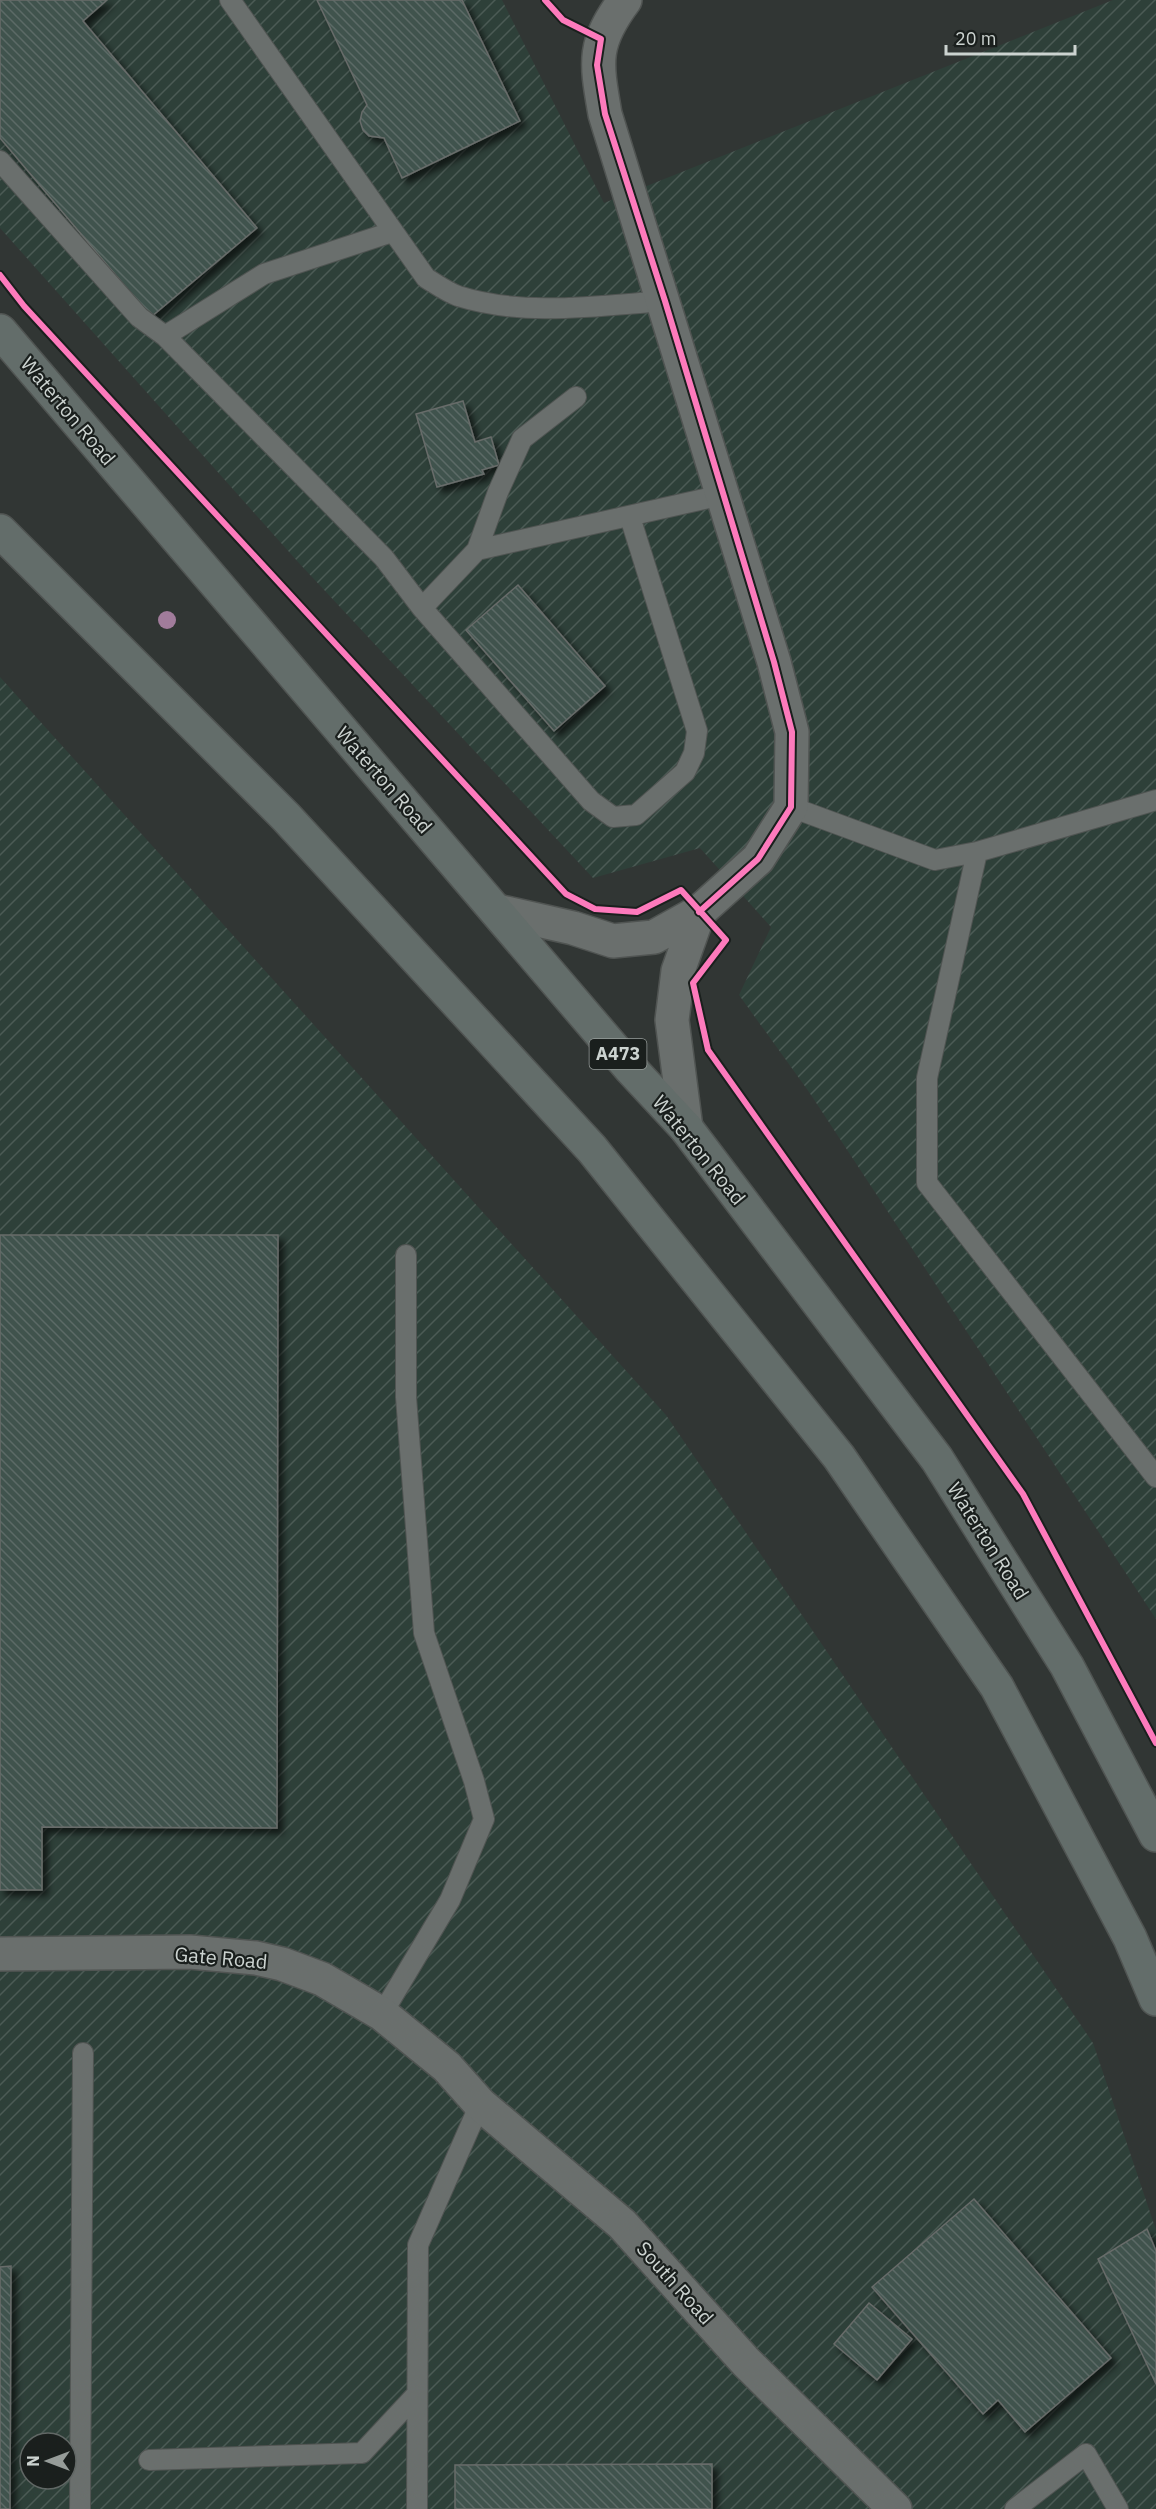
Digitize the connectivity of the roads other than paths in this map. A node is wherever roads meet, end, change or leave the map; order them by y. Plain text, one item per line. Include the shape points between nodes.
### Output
1 (230, 0) edge
2 (625, 0) edge
3 (0, 161) edge
4 (392, 232) junction
5 (665, 301) junction
6 (0, 331) edge
7 (165, 336) junction
8 (576, 397) dead end
9 (722, 495) junction
10 (630, 517) junction
11 (0, 531) edge
12 (477, 550) junction
13 (422, 608) junction
14 (1156, 800) edge
15 (792, 807) junction
16 (978, 852) junction
17 (497, 911) junction
18 (699, 912) junction
19 (686, 1128) junction
20 (406, 1256) dead end
21 (1156, 1477) edge
22 (1156, 1835) edge
23 (0, 1954) edge
24 (1156, 1999) edge
25 (382, 2014) junction
26 (83, 2054) dead end
27 (447, 2067) joint
28 (480, 2104) junction
29 (417, 2394) junction
30 (149, 2460) dead end
31 (80, 2509) edge
32 (417, 2509) edge
33 (895, 2509) edge
34 (1016, 2509) edge
35 (1118, 2509) edge

1 - 4 lane
2 - 5 street via 608,23 597,64 605,114
3 - 7 lane via 139,317
4 - 5 lane via 426,278 466,298 508,308
4 - 7 lane via 264,274
5 - 9 street
6 - 17 main road, Waterton Road / A473
7 - 13 lane via 384,558
8 - 12 lane via 522,439
9 - 10 lane
9 - 15 street via 792,732
10 - 12 lane
10 - 13 lane via 697,731 694,753 685,772 636,815 613,818 591,801
11 - 24 main road via 286,817 592,1149 839,1457 997,1687 1130,1938
12 - 13 lane
14 - 16 lane
15 - 16 lane via 934,860
15 - 18 street via 758,858
16 - 21 lane via 927,1078 927,1183
17 - 18 street via 613,941 654,937
17 - 19 main road, Waterton Road / A473 via 630,1069
18 - 19 street via 678,971 672,1020
19 - 22 main road, Waterton Road / A473 via 937,1459 1067,1666
20 - 25 lane via 406,1398 424,1633 484,1820 450,1900
23 - 25 street, Gate Road via 190,1952 256,1958 322,1979
25 - 27 street, Gate Road
26 - 31 lane
27 - 28 street, South Road
28 - 29 lane via 418,2246
28 - 33 street, South Road via 622,2224 746,2362
29 - 30 lane via 362,2453
29 - 32 lane
34 - 35 lane via 1086,2454

